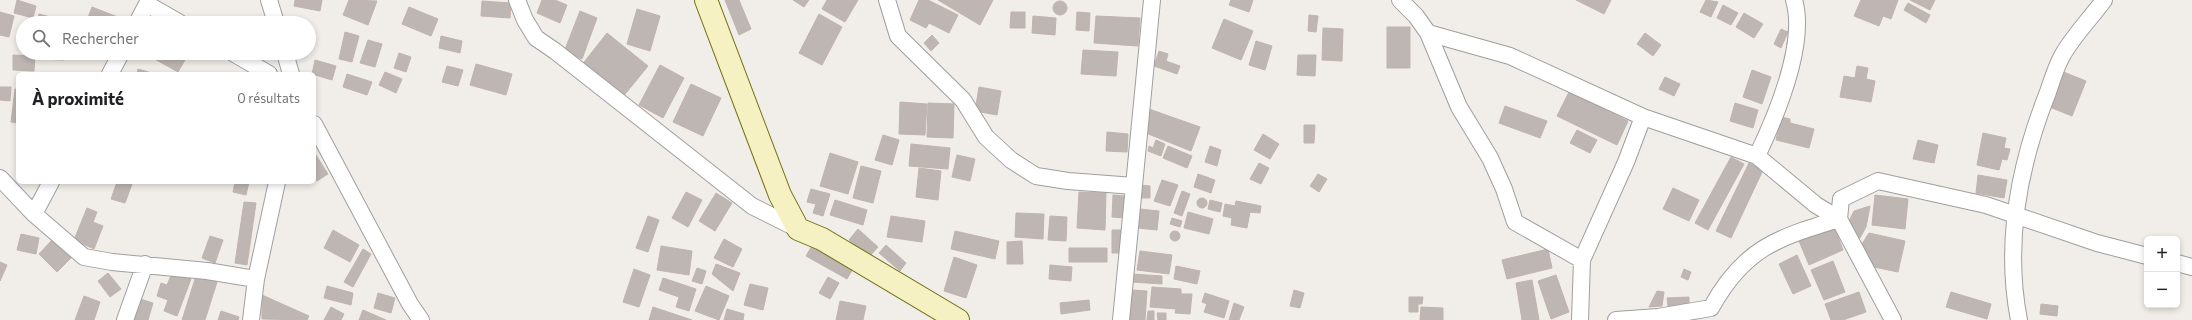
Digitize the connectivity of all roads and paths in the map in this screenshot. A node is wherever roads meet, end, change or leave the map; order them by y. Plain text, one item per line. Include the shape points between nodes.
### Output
1 (269, 0) edge
2 (517, 0) edge
3 (706, 0) edge
4 (887, 0) edge
5 (1166, 0) edge
6 (1400, 0) edge
7 (1794, 0) edge
8 (2104, 0) edge
9 (1151, 6) edge
10 (141, 16) edge
11 (168, 16) edge
12 (274, 16) edge
13 (1428, 33) junction
14 (117, 60) edge
15 (244, 60) edge
16 (287, 60) edge
17 (111, 72) edge
18 (265, 72) edge
19 (290, 72) edge
20 (1643, 117) junction
21 (316, 128) edge
22 (1757, 156) junction
23 (0, 178) edge
24 (50, 184) edge
25 (277, 184) edge
26 (1134, 186) junction
27 (34, 214) junction
28 (2016, 215) junction
29 (1839, 219) junction
30 (798, 229) junction
31 (2144, 255) edge
32 (1582, 260) junction
33 (145, 264) junction
34 (2180, 265) edge
35 (2192, 268) edge
36 (256, 279) junction
37 (950, 318) edge
38 (125, 320) edge
39 (252, 320) edge
40 (421, 320) edge
41 (1121, 320) edge
42 (1580, 320) edge
43 (1616, 320) edge
44 (1893, 320) edge
45 (2019, 320) edge

1 - 12 street
2 - 30 street via 536,38 752,206
3 - 30 street via 780,195
4 - 26 street via 898,36 963,100 986,137 1011,160 1036,176
5 - 9 street
6 - 13 street
7 - 22 street via 1798,23 1791,66 1779,108
8 - 28 street via 2062,55 2035,124 2019,187
9 - 26 street
10 - 11 street via 147,4
13 - 20 street via 1510,56
13 - 32 street via 1459,107 1490,158 1516,222
14 - 17 street
15 - 18 street
16 - 19 street
20 - 22 street
20 - 32 street via 1626,162
21 - 40 street
22 - 29 street via 1806,194 1816,205
23 - 27 street
24 - 27 street
25 - 36 street
26 - 41 street
27 - 33 street via 84,257
28 - 29 street via 1986,205 1878,181 1841,199
28 - 31 street via 2096,243
28 - 45 street via 2012,268
29 - 43 street via 1786,236 1751,255 1726,282 1711,308 1658,317
29 - 44 street
30 - 37 street via 822,239
32 - 42 street
33 - 36 street
33 - 38 street
34 - 35 street
36 - 39 street

